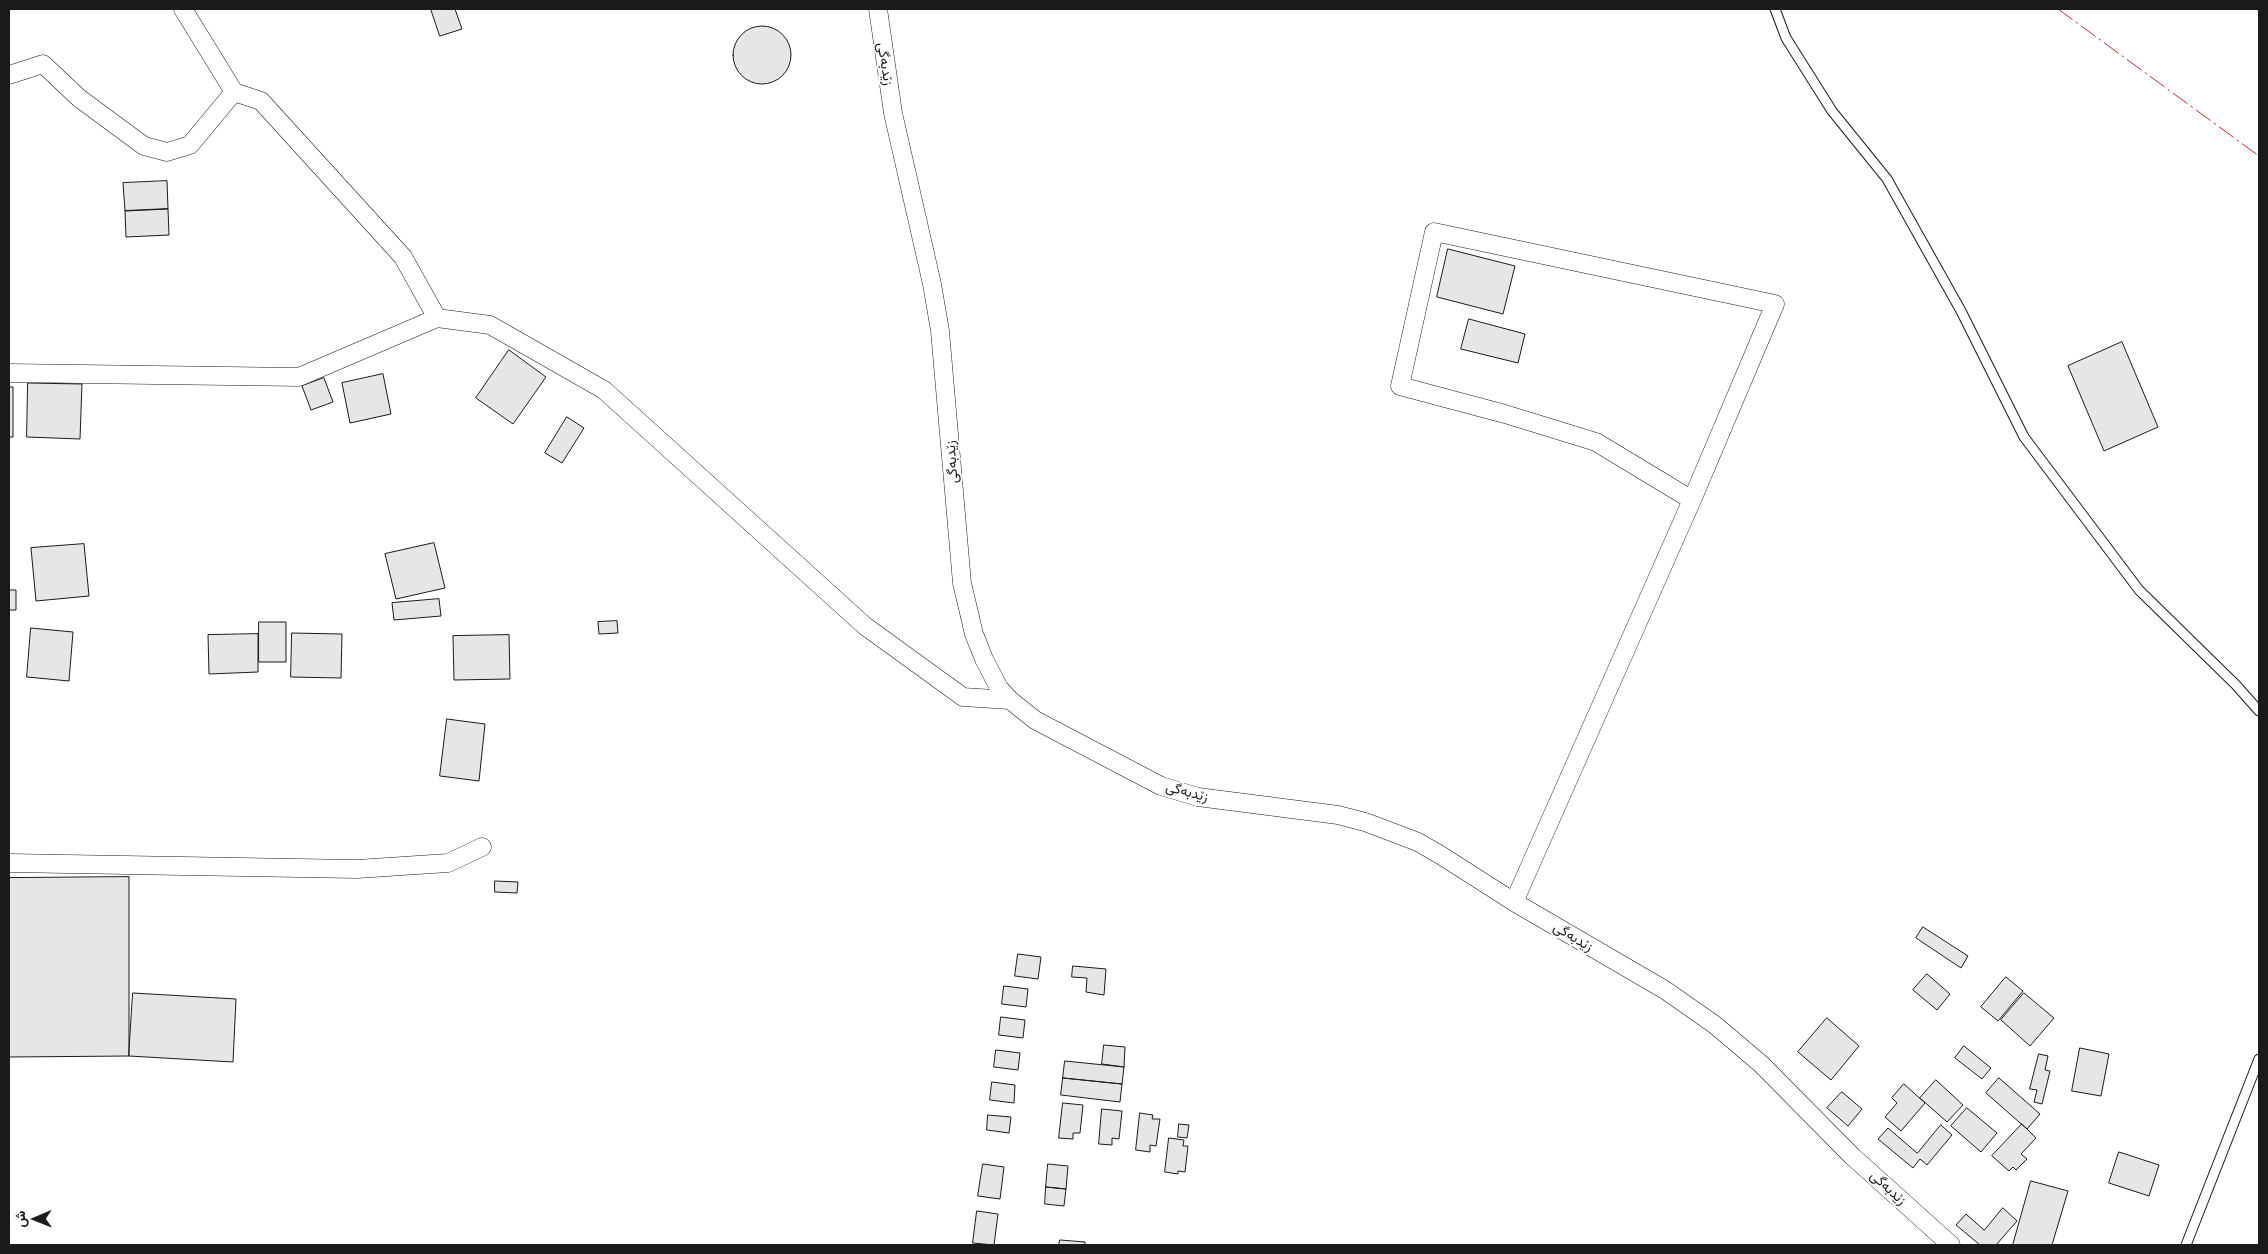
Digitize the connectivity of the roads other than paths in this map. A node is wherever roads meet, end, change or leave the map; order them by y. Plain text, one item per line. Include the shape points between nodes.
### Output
1 (183, 9) edge
2 (878, 9) edge
3 (1775, 9) edge
4 (9, 74) edge
5 (234, 92) junction
6 (437, 318) junction
7 (9, 373) edge
8 (1692, 500) junction
9 (1010, 700) junction
10 (2259, 711) edge
11 (482, 847) dead end
12 (9, 863) edge
13 (1514, 902) junction
14 (2259, 1059) edge
15 (1951, 1245) edge
16 (2186, 1245) edge

1 - 5 street
2 - 9 street, زێدبەگی via 898,137 940,330 962,583 974,634 984,659 999,688
3 - 10 lane via 1786,38 1832,112 1887,179 1961,311 2024,437 2139,590
4 - 5 street via 43,64 78,98 144,146 167,152 190,145
5 - 6 street via 261,101 403,257
6 - 7 street via 299,377
6 - 9 street via 490,325 604,390 864,626 963,696
8 - 8 street via 1775,304 1434,232 1400,386 1596,442
8 - 13 street
9 - 13 street, زێدبەگی via 1035,720 1161,786 1198,797 1338,815 1366,822 1418,842
11 - 12 street via 448,863 356,870
13 - 15 street, زێدبەگی via 1666,990 1715,1025 1761,1064 1852,1156
14 - 16 lane

